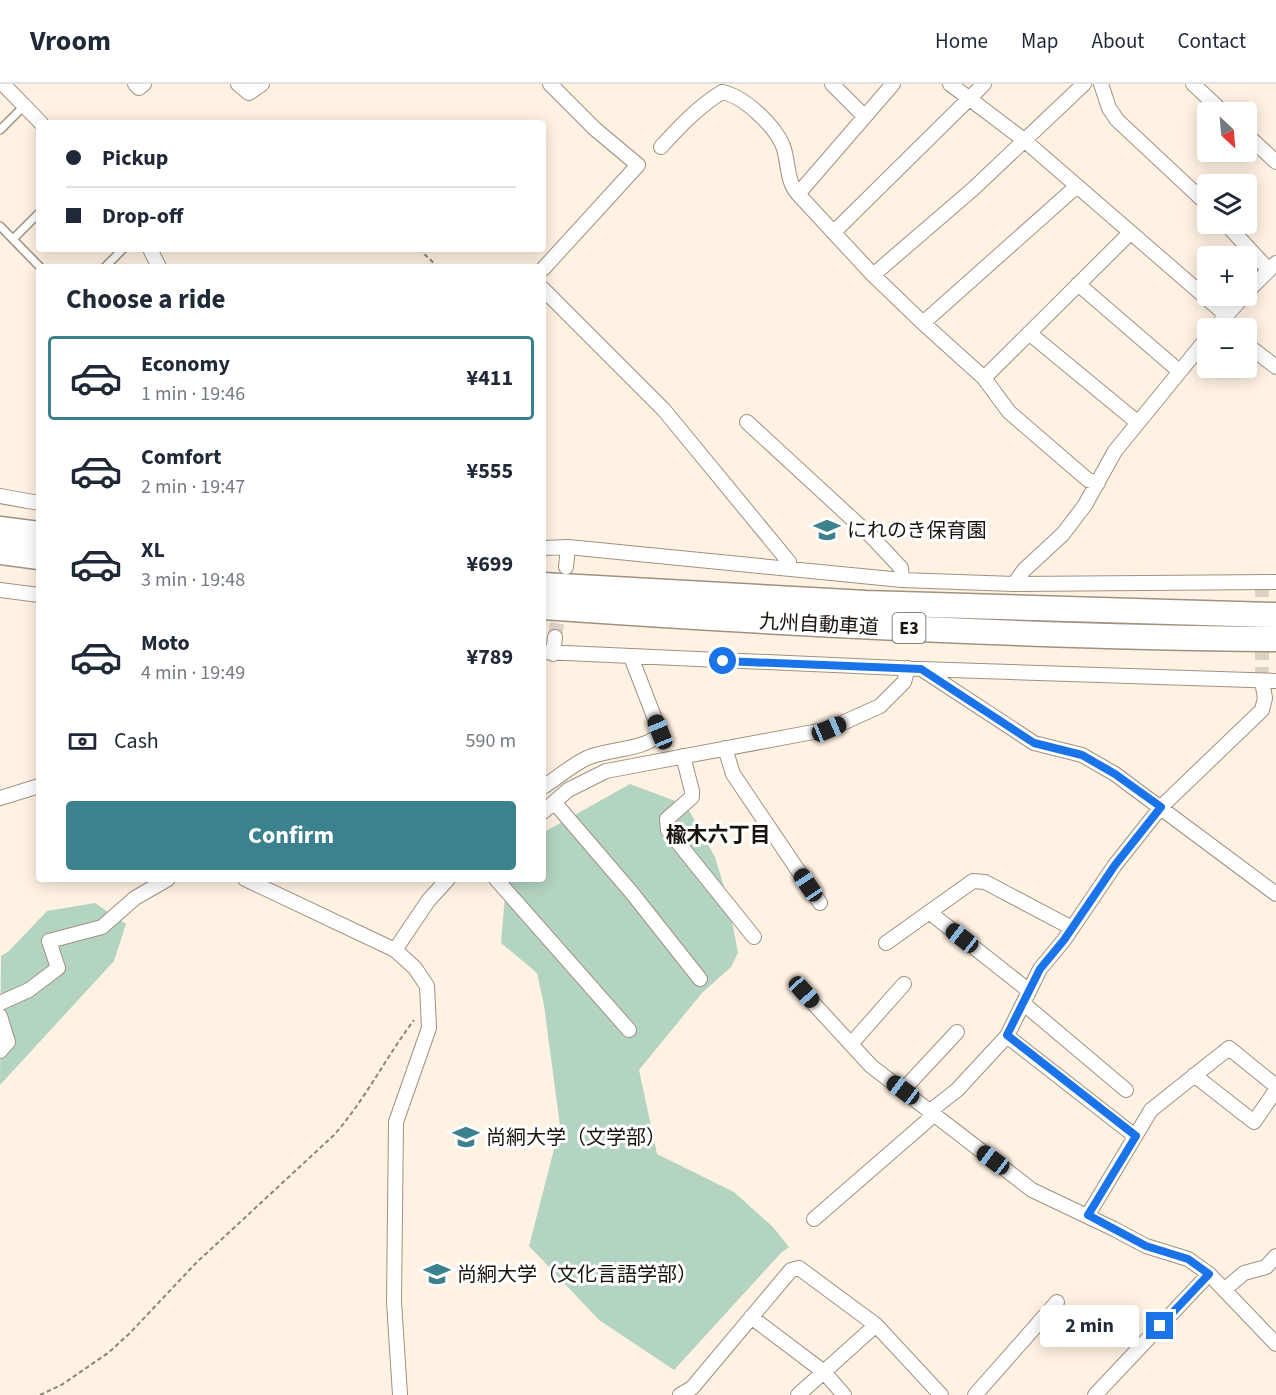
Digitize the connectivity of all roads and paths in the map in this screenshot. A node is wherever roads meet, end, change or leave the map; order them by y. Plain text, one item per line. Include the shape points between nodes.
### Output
1 (3, 84) edge
2 (135, 84) edge
3 (144, 84) edge
4 (238, 84) edge
5 (262, 84) edge
6 (550, 84) edge
7 (832, 84) edge
8 (893, 84) edge
9 (950, 84) edge
10 (984, 84) edge
11 (1084, 84) edge
12 (1101, 84) edge
13 (1193, 84) edge
14 (969, 100) junction
15 (1212, 102) edge
16 (24, 106) junction
17 (864, 116) junction
18 (38, 120) edge
19 (0, 130) edge
20 (1024, 140) junction
21 (1257, 144) edge
22 (661, 147) dead end
23 (1276, 162) edge
24 (1077, 186) junction
25 (798, 194) junction
26 (1197, 195) edge
27 (36, 216) edge
28 (0, 226) edge
29 (834, 232) junction
30 (1130, 232) junction
31 (1237, 234) edge
32 (13, 239) junction
33 (120, 252) edge
34 (422, 252) edge
35 (37, 264) edge
36 (108, 264) edge
37 (435, 264) edge
38 (546, 266) edge
39 (1272, 266) edge
40 (873, 275) junction
41 (1257, 282) edge
42 (1078, 284) junction
43 (546, 292) edge
44 (1236, 306) edge
45 (1216, 318) edge
46 (1227, 318) edge
47 (923, 323) junction
48 (1029, 333) junction
49 (1197, 350) edge
50 (1257, 352) edge
51 (1275, 366) edge
52 (1179, 370) junction
53 (984, 378) junction
54 (747, 422) dead end
55 (1137, 422) junction
56 (1098, 483) junction
57 (0, 496) edge
58 (36, 502) edge
59 (0, 529) edge
60 (36, 534) edge
61 (568, 547) junction
62 (546, 548) edge
63 (0, 552) edge
64 (36, 557) edge
65 (566, 567) dead end
66 (790, 569) junction
67 (902, 580) junction
68 (1276, 582) edge
69 (1014, 584) junction
70 (546, 585) edge
71 (0, 590) edge
72 (36, 595) edge
73 (546, 607) edge
74 (1276, 615) edge
75 (555, 637) tunnel mouth
76 (1276, 639) edge
77 (548, 653) edge
78 (631, 657) junction
79 (914, 669) junction
80 (1269, 681) edge
81 (725, 748) junction
82 (683, 756) junction
83 (546, 785) edge
84 (36, 787) edge
85 (0, 798) edge
86 (554, 802) junction
87 (1161, 807) junction
88 (546, 809) edge
89 (163, 882) edge
90 (251, 882) edge
91 (445, 882) edge
92 (492, 882) edge
93 (1276, 894) edge
94 (820, 903) dead end
95 (929, 912) junction
96 (1072, 928) junction
97 (754, 937) dead end
98 (886, 943) dead end
99 (395, 950) junction
100 (700, 979) dead end
101 (904, 984) dead end
102 (1028, 990) junction
103 (804, 992) dead end
104 (0, 1003) edge
105 (1024, 1004) junction
106 (428, 1009) junction
107 (0, 1016) edge
108 (629, 1030) dead end
109 (957, 1032) dead end
110 (1007, 1035) junction
111 (851, 1044) junction
112 (0, 1051) edge
113 (1194, 1075) junction
114 (1276, 1088) edge
115 (903, 1090) junction
116 (1126, 1090) dead end
117 (933, 1113) junction
118 (1136, 1136) junction
119 (1088, 1215) junction
120 (814, 1219) dead end
121 (1276, 1256) edge
122 (1209, 1274) junction
123 (1224, 1290) junction
124 (1057, 1302) dead end
125 (751, 1317) junction
126 (876, 1325) junction
127 (1276, 1344) edge
128 (824, 1372) junction
129 (40, 1395) edge
130 (400, 1395) edge
131 (680, 1395) edge
132 (798, 1395) edge
133 (844, 1395) edge
134 (941, 1395) edge
135 (975, 1395) edge
136 (1095, 1395) edge

1 - 16 street
2 - 3 street via 139,88
4 - 5 street via 249,93
6 - 38 street via 638,165
7 - 17 street
8 - 17 street
9 - 14 street
10 - 14 street
11 - 20 street
12 - 26 street via 1117,120
13 - 15 street
14 - 20 street
14 - 29 street
16 - 18 street
16 - 19 lane
17 - 25 street
20 - 24 street
20 - 40 street
21 - 23 street
22 - 25 street via 685,120 714,97 722,92 731,94 757,112 777,136
24 - 30 street
24 - 47 street
25 - 29 street
27 - 32 lane
28 - 32 lane
29 - 40 street
30 - 42 street
30 - 45 street
31 - 39 street
32 - 35 lane
33 - 36 lane
34 - 37 path
39 - 41 street
40 - 47 street
42 - 48 street
42 - 52 street
43 - 66 street via 664,410 789,562
44 - 46 street
47 - 53 street
48 - 53 street
48 - 55 street
49 - 52 street
50 - 51 street
52 - 55 street
53 - 56 street via 1009,412 1088,480
54 - 67 street via 873,538 901,568
55 - 56 street
56 - 69 street via 1062,534
57 - 58 street
59 - 60 highway
61 - 62 street
61 - 65 street
61 - 66 street
63 - 64 highway
66 - 67 street
67 - 69 street
68 - 69 street
70 - 74 highway, 九州自動車道 / E3 via 866,603
71 - 72 street
73 - 76 highway, 九州自動車道 / E3 via 780,623
75 - 77 street
77 - 78 street
78 - 79 street
78 - 83 street via 659,735 648,743 586,759
79 - 80 street
79 - 81 street via 898,691 863,715 829,729
79 - 87 street via 1034,743 1082,755
80 - 87 street via 1262,710
81 - 82 street
81 - 94 street via 733,774
82 - 86 street via 606,771
82 - 97 street via 692,797 667,819 668,830
84 - 85 street
86 - 88 street
86 - 100 street
87 - 93 street
87 - 96 street
89 - 104 street via 135,898 102,927 49,941 58,968 29,990
90 - 99 street
91 - 99 street
92 - 108 street
95 - 96 street via 973,881 985,882
95 - 98 street
95 - 102 street
96 - 102 street
99 - 106 street via 422,976 427,986
101 - 111 street
102 - 105 street
103 - 111 street
105 - 110 street
105 - 116 street
106 - 129 path via 402,1036 334,1135 196,1263 129,1335 63,1384
106 - 130 street via 429,1028 396,1122 394,1302
107 - 112 street via 8,1042
109 - 115 street
110 - 117 street
110 - 118 street
111 - 115 street via 871,1066
113 - 114 street via 1229,1048
113 - 114 street via 1254,1122
113 - 118 street via 1151,1110
115 - 117 street
117 - 119 street via 1032,1190
117 - 120 street
118 - 119 street
119 - 122 street via 1146,1246 1188,1259
121 - 123 street via 1266,1267 1244,1273
122 - 123 street
122 - 136 street
123 - 127 street
124 - 135 street
125 - 126 street via 791,1270 799,1268
125 - 128 street
125 - 131 street via 692,1388
126 - 128 street
126 - 134 street
128 - 132 street
128 - 133 street

